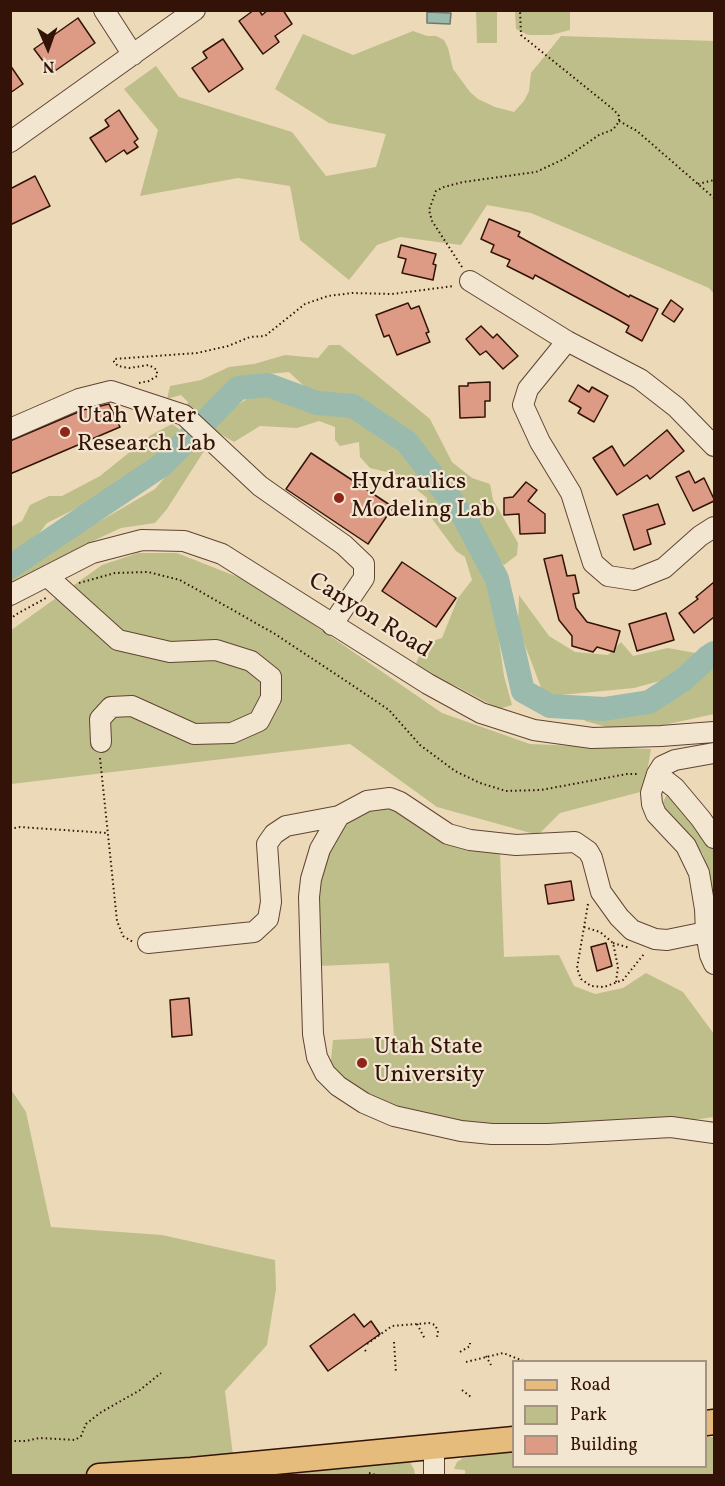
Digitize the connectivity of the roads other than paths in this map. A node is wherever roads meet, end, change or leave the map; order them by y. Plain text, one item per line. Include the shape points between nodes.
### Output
1 (104, 10) edge
2 (195, 10) edge
3 (133, 55) junction
4 (10, 142) edge
5 (470, 281) road end
6 (567, 341) junction
7 (10, 429) edge
8 (714, 446) edge
9 (714, 527) edge
10 (47, 576) junction
11 (10, 595) edge
12 (332, 625) junction
13 (714, 732) edge
14 (101, 742) road end
15 (714, 753) edge
16 (657, 774) junction
17 (339, 816) junction
18 (714, 838) edge
19 (706, 932) junction
20 (148, 943) road end
21 (714, 964) edge
22 (714, 1133) edge
23 (512, 1439) edge
24 (434, 1446) junction
25 (99, 1476) edge
26 (434, 1476) edge

1 - 3 street
2 - 3 street
3 - 4 street
5 - 6 street
6 - 8 street via 640,378 676,407
6 - 9 street via 528,389 523,405 571,493 593,562 608,576 634,580 664,568
7 - 12 street via 79,399 111,391 184,415 260,486 364,564 364,578
10 - 11 street, Canyon Road
10 - 12 street, Canyon Road via 92,553 142,540 184,541 222,555
10 - 14 street via 118,640 170,652 216,650 251,661 271,677 271,698 259,721 232,733 195,734 132,706 111,707 100,719
12 - 13 street, Canyon Road via 480,713 534,730 592,738
15 - 16 street via 675,760 662,766
16 - 18 street via 675,788
16 - 19 street via 652,804 656,814 693,856 703,891
17 - 19 street via 367,801 390,798 448,834 470,840 516,845 575,842 588,851 601,892 632,930 655,939
17 - 20 street via 286,826 274,834 267,844 271,902 268,919 254,932
17 - 22 street via 320,849 310,879 309,897 313,1034 317,1057 338,1086 394,1116 461,1131 548,1134 671,1127
19 - 21 street
23 - 24 main road
24 - 25 main road
24 - 26 street

